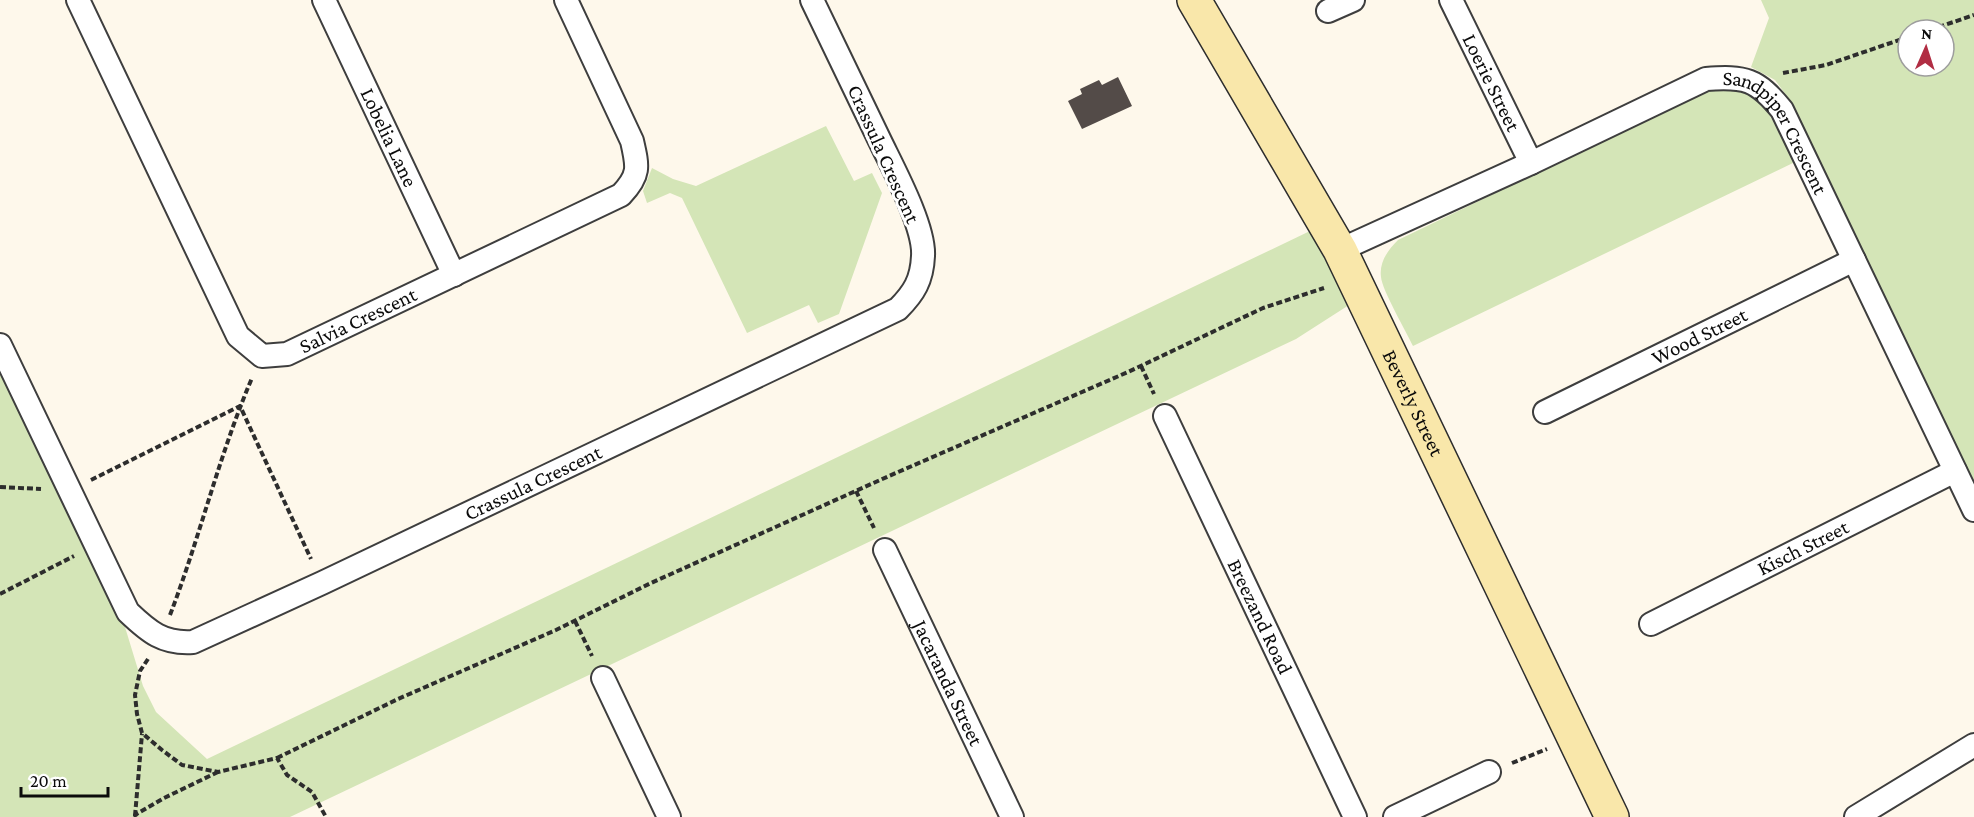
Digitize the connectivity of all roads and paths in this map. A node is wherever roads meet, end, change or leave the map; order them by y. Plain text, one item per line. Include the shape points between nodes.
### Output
1 (78, 0) edge
2 (324, 0) edge
3 (566, 0) edge
4 (812, 0) edge
5 (1194, 0) edge
6 (1353, 0) edge
7 (1451, 0) edge
8 (1328, 11) dead end
9 (1974, 15) edge
10 (1956, 21) edge
11 (1896, 41) edge
12 (1747, 80) junction
13 (1531, 163) junction
14 (1854, 260) junction
15 (1347, 264) junction
16 (454, 275) junction
17 (0, 345) edge
18 (262, 356) junction
19 (240, 406) junction
20 (1545, 412) dead end
21 (1165, 416) dead end
22 (1955, 471) junction
23 (0, 487) edge
24 (70, 490) junction
25 (856, 491) junction
26 (1974, 510) edge
27 (96, 545) junction
28 (885, 550) joint
29 (322, 583) junction
30 (0, 594) edge
31 (574, 621) junction
32 (1651, 624) dead end
33 (161, 638) junction
34 (603, 678) joint
35 (142, 733) junction
36 (1575, 738) junction
37 (1974, 745) edge
38 (277, 758) junction
39 (218, 772) junction
40 (1489, 772) joint
41 (135, 816) edge
42 (326, 817) edge
43 (669, 817) edge
44 (1012, 817) edge
45 (1355, 817) edge
46 (1395, 817) edge
47 (1612, 817) edge
48 (1856, 817) edge

1 - 18 street via 238,336
2 - 16 street, Lobelia Lane
3 - 16 street, Salvia Crescent via 632,141 638,166 633,182 621,195
4 - 29 street, Crassula Crescent via 917,227 923,254 913,294 898,309
5 - 15 street, Beverly Street
6 - 8 street
7 - 13 street, Loerie Street
9 - 10 path
11 - 12 path via 1826,65
12 - 13 street, Sandpiper Crescent via 1706,79
12 - 14 street, Sandpiper Crescent via 1767,92 1782,110
13 - 15 street, Sandpiper Crescent
14 - 20 street, Wood Street
14 - 22 street, Sandpiper Crescent
15 - 25 path via 1128,372
15 - 36 street, Beverly Street
16 - 18 street, Salvia Crescent via 287,354
17 - 24 street, Crassula Crescent
18 - 19 path
19 - 24 path
19 - 29 path
19 - 33 path
21 - 45 street, Breezand Road
22 - 26 street, Sandpiper Crescent
22 - 32 street, Kisch Street
23 - 24 path
24 - 27 street, Crassula Crescent
25 - 28 path
25 - 31 path
27 - 30 path
27 - 33 street, Crassula Crescent via 128,612
28 - 44 street, Jacaranda Street
29 - 33 street, Crassula Crescent via 193,642
31 - 34 path
31 - 38 path
33 - 35 path via 140,671 135,695
34 - 43 street
35 - 39 path via 182,765
35 - 41 path
36 - 40 path
36 - 47 street, Beverly Street
37 - 48 street
38 - 39 path
38 - 42 path via 287,775 312,792
39 - 41 path
40 - 46 street

